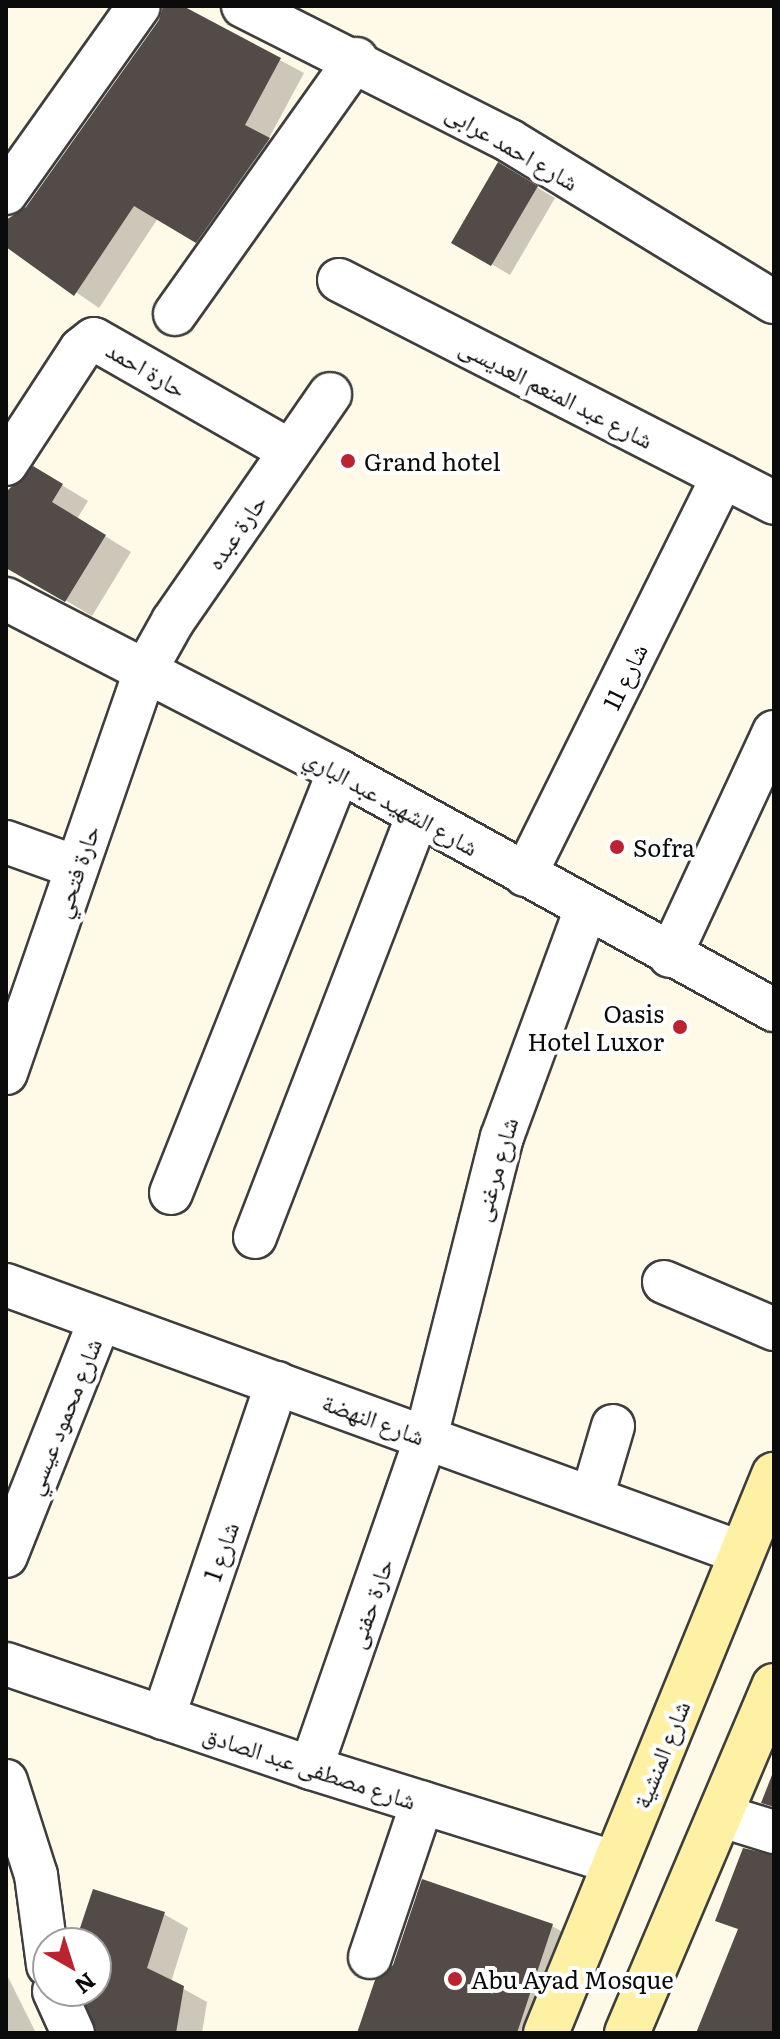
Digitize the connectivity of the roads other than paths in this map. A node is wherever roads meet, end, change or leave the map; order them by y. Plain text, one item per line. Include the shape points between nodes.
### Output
1 (139, 6) edge
2 (262, 10) edge
3 (356, 59) junction
4 (6, 193) edge
5 (339, 280) dead end
6 (774, 302) edge
7 (175, 314) dead end
8 (330, 394) dead end
9 (290, 451) junction
10 (6, 464) edge
11 (723, 477) junction
12 (774, 503) edge
13 (6, 599) edge
14 (145, 671) junction
15 (774, 732) edge
16 (339, 771) junction
17 (418, 815) junction
18 (6, 842) edge
19 (76, 867) junction
20 (525, 875) junction
21 (586, 909) junction
22 (670, 956) junction
23 (774, 1010) edge
24 (6, 1073) edge
25 (171, 1193) dead end
26 (255, 1237) dead end
27 (664, 1282) dead end
28 (6, 1285) edge
29 (100, 1320) junction
30 (774, 1329) edge
31 (277, 1383) junction
32 (613, 1426) dead end
33 (426, 1437) junction
34 (774, 1475) edge
35 (19, 1487) edge
36 (592, 1497) junction
37 (742, 1553) junction
38 (6, 1556) edge
39 (6, 1664) edge
40 (774, 1686) edge
41 (163, 1718) junction
42 (311, 1768) junction
43 (6, 1781) edge
44 (422, 1803) junction
45 (722, 1816) junction
46 (774, 1832) edge
47 (616, 1863) junction
48 (43, 1927) edge
49 (370, 1957) dead end
50 (61, 2007) edge
51 (73, 2033) edge
52 (546, 2033) edge
53 (627, 2033) edge

1 - 4 street
2 - 3 street, شارع احمد عرابى
3 - 6 street, شارع احمد عرابى via 510,141
3 - 7 street
5 - 11 street, شارع عبد المنعم العديسى
8 - 9 street, حارة عبده
9 - 10 street, حارة احمد via 94,339 81,349
9 - 14 street, حارة عبده via 173,621
11 - 12 street, شارع عبد المنعم العديسى
11 - 20 street, شارع 11
13 - 14 street, شارع الشهيد عبد الباري
14 - 16 street, شارع الشهيد عبد الباري
14 - 19 street, حارة فتحي
15 - 22 street
16 - 17 street, شارع الشهيد عبد الباري
16 - 25 street
17 - 20 street, شارع الشهيد عبد الباري
17 - 26 street
18 - 19 street
19 - 24 street, حارة فتحي
20 - 21 street, شارع الشهيد عبد الباري
21 - 22 street, شارع الشهيد عبد الباري
21 - 33 street, شارع مرغنى via 502,1137
22 - 23 street, شارع الشهيد عبد الباري
27 - 30 street
28 - 29 street, شارع النهضة
29 - 31 street, شارع النهضة
29 - 35 street, شارع محمود عيسي
31 - 33 street, شارع النهضة
31 - 41 street, شارع 1
32 - 36 street
33 - 36 street, شارع النهضة
33 - 42 street, حارة حفنى
34 - 37 main road, شارع المنشية
35 - 38 street, شارع محمود عيسي
36 - 37 street, شارع النهضة
37 - 47 main road, شارع المنشية
39 - 41 street, شارع مصطفى عبد الصادق
40 - 45 main road
41 - 42 street, شارع مصطفى عبد الصادق
42 - 44 street, شارع مصطفى عبد الصادق
43 - 48 street via 36,1875
44 - 47 street, شارع مصطفى عبد الصادق
44 - 49 street
45 - 46 street
45 - 53 main road
47 - 52 main road, شارع المنشية
50 - 51 street

